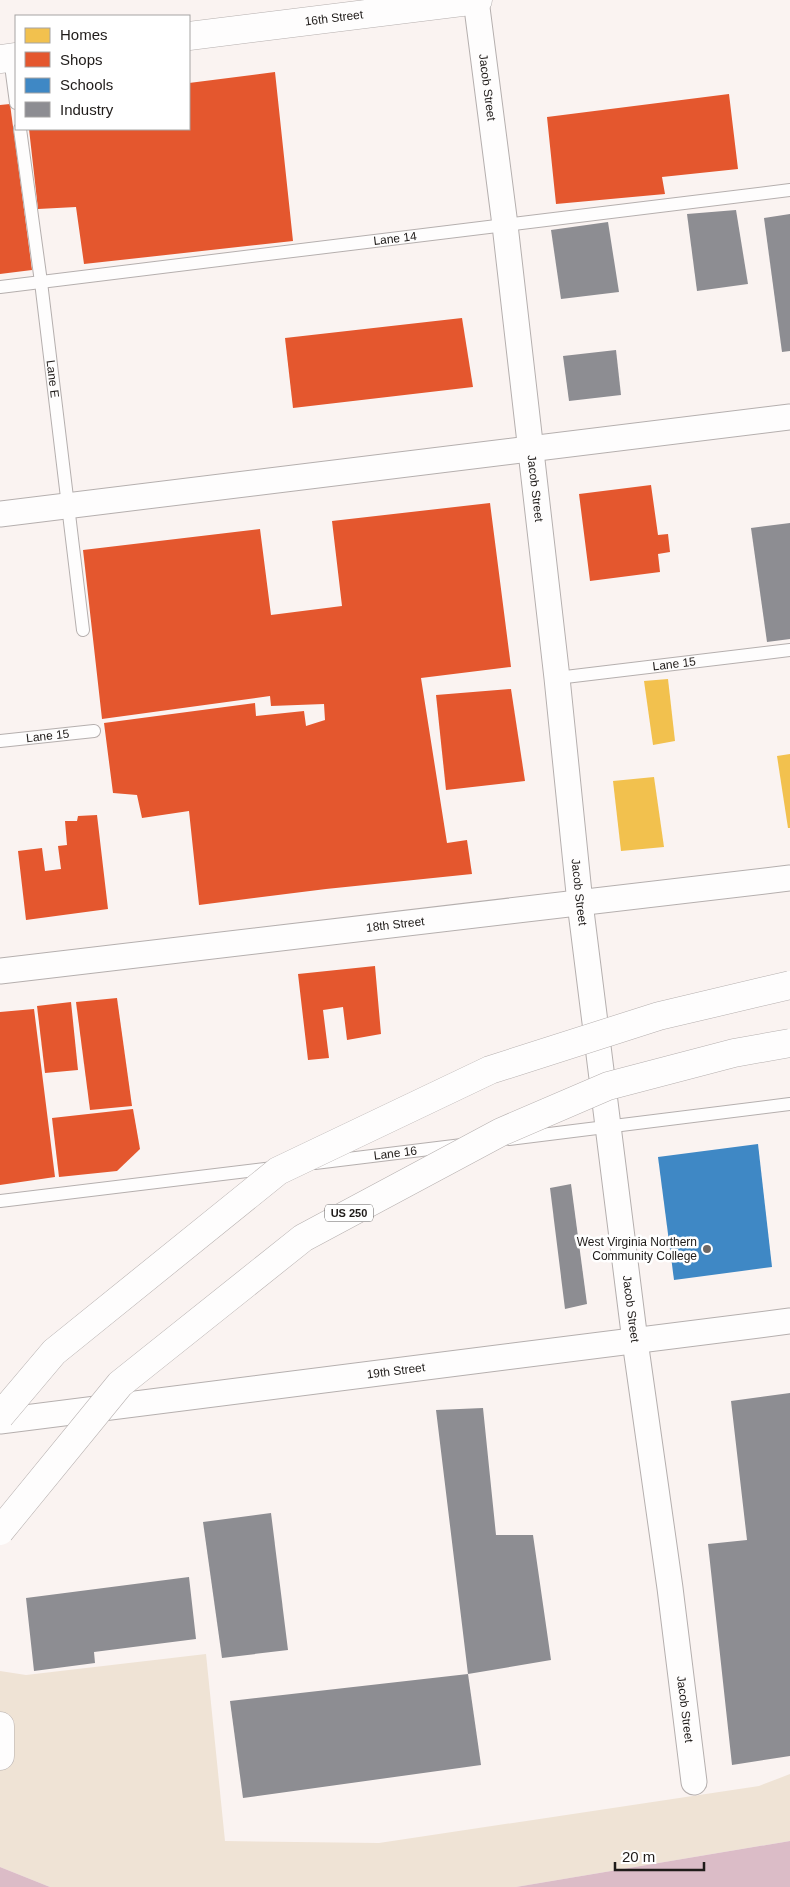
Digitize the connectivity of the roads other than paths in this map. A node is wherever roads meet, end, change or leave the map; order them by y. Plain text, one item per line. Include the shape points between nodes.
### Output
1 (477, 0) edge
2 (190, 36) edge
3 (9, 58) edge
4 (15, 97) edge
5 (20, 130) edge
6 (790, 190) edge
7 (505, 225) junction
8 (41, 282) junction
9 (0, 287) edge
10 (790, 417) edge
11 (531, 448) junction
12 (68, 506) junction
13 (0, 514) edge
14 (83, 630) dead end
15 (790, 650) edge
16 (557, 678) junction
17 (94, 731) dead end
18 (0, 741) edge
19 (790, 878) edge
20 (580, 903) junction
21 (0, 971) edge
22 (790, 984) edge
23 (790, 1043) edge
24 (790, 1104) edge
25 (608, 1127) junction
26 (0, 1201) edge
27 (790, 1321) edge
28 (635, 1341) junction
29 (0, 1416) edge
30 (0, 1421) edge
31 (0, 1531) edge
32 (0, 1726) edge
33 (0, 1756) edge
34 (694, 1782) dead end

1 - 2 main road, 16th Street
1 - 7 street, Jacob Street
3 - 4 lane
5 - 8 lane, Lane E
6 - 7 lane, Lane 14
7 - 8 lane, Lane 14
7 - 11 street, Jacob Street
8 - 9 lane, Lane 14
8 - 12 lane, Lane E
10 - 11 street
11 - 12 street
11 - 16 street, Jacob Street
12 - 13 street
12 - 14 lane, Lane E
15 - 16 lane, Lane 15
16 - 20 street, Jacob Street
17 - 18 lane, Lane 15
19 - 20 street, 18th Street
20 - 21 street, 18th Street
20 - 25 street, Jacob Street
22 - 29 main road, bridge via 658,1016 490,1070 278,1171 54,1352
23 - 31 main road, US 250, bridge via 734,1053 608,1086 501,1132 303,1238 120,1384
24 - 25 lane, Lane 16
25 - 26 lane, Lane 16
25 - 28 street, Jacob Street
27 - 28 street, 19th Street
28 - 30 street, 19th Street
28 - 34 street, Jacob Street
32 - 33 main road

